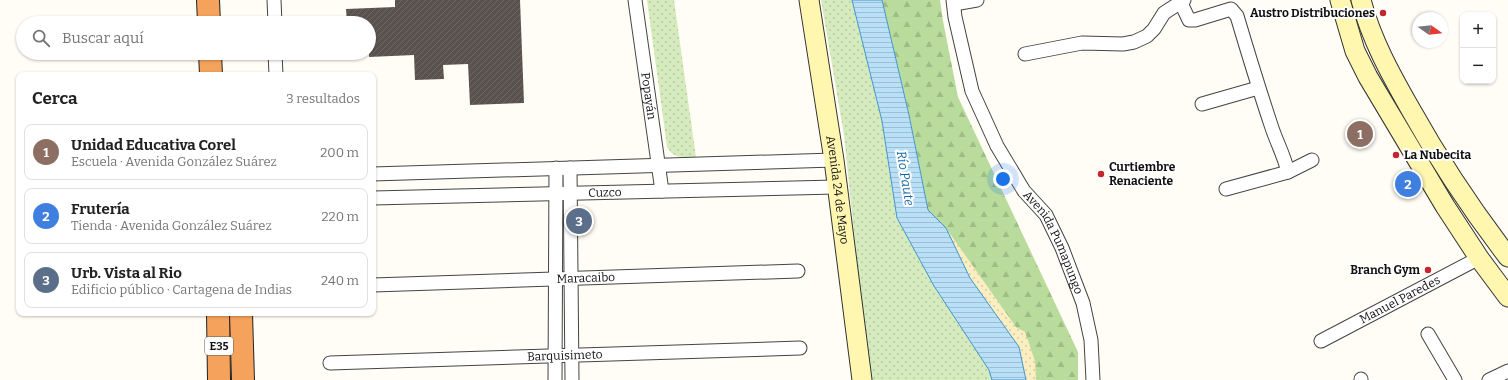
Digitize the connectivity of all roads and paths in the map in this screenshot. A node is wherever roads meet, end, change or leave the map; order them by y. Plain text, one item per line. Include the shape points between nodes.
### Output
1 (208, 0) edge
2 (274, 0) edge
3 (635, 0) edge
4 (809, 0) edge
5 (977, 0) edge
6 (1182, 0) edge
7 (1340, 0) edge
8 (1361, 0) edge
9 (954, 2) edge
10 (209, 16) edge
11 (275, 16) edge
12 (1025, 54) dead end
13 (210, 60) edge
14 (276, 60) edge
15 (211, 72) edge
16 (276, 72) edge
17 (1258, 88) junction
18 (1202, 104) dead end
19 (834, 160) junction
20 (1312, 160) dead end
21 (658, 165) junction
22 (556, 168) junction
23 (570, 168) junction
24 (1288, 172) junction
25 (376, 174) edge
26 (836, 187) junction
27 (1226, 189) dead end
28 (662, 191) junction
29 (556, 194) junction
30 (571, 194) junction
31 (376, 198) edge
32 (1508, 256) edge
33 (1479, 258) junction
34 (798, 271) dead end
35 (571, 278) junction
36 (556, 279) junction
37 (376, 285) edge
38 (1508, 297) edge
39 (218, 316) edge
40 (241, 316) edge
41 (1428, 334) dead end
42 (1321, 341) dead end
43 (800, 348) dead end
44 (555, 356) junction
45 (572, 356) junction
46 (330, 363) dead end
47 (1508, 371) edge
48 (220, 380) edge
49 (243, 380) edge
50 (555, 380) edge
51 (572, 380) edge
52 (862, 380) edge
53 (1093, 380) edge
54 (1454, 380) edge
55 (1490, 380) edge

1 - 10 highway
2 - 11 street
3 - 21 street, Popayán
4 - 19 main road, Avenida 24 de Mayo
5 - 9 street
6 - 12 street via 1164,13 1147,36 1134,42 1082,43
6 - 17 street via 1189,20 1231,9 1234,12
7 - 33 main road via 1355,51 1368,77 1405,142
8 - 32 main road via 1377,46 1439,160
9 - 53 street, Avenida Pumapungo via 972,90 997,146 1012,172 1024,191 1046,214 1083,303 1090,340
13 - 15 highway
14 - 16 street
17 - 18 street
17 - 24 street
19 - 21 street
19 - 26 main road, Avenida 24 de Mayo
20 - 24 street
21 - 23 street
21 - 28 street, Popayán
22 - 23 street
22 - 25 street
22 - 29 street
23 - 30 street
24 - 27 street
26 - 28 street, Cuzco
26 - 52 main road, Avenida 24 de Mayo
28 - 30 street, Cuzco
29 - 30 street, Cuzco
29 - 31 street, Cuzco
29 - 36 street
30 - 35 street
33 - 38 main road
33 - 42 street, Manuel Paredes
34 - 35 street, Maracaibo
35 - 36 street, Maracaibo
35 - 45 street
36 - 37 street, Maracaibo
36 - 44 street
39 - 48 highway, E35
40 - 49 highway, E35
41 - 54 street
43 - 45 street, Barquisimeto
44 - 45 street, Barquisimeto
44 - 46 street, Barquisimeto
44 - 50 street
45 - 51 street
47 - 55 street

